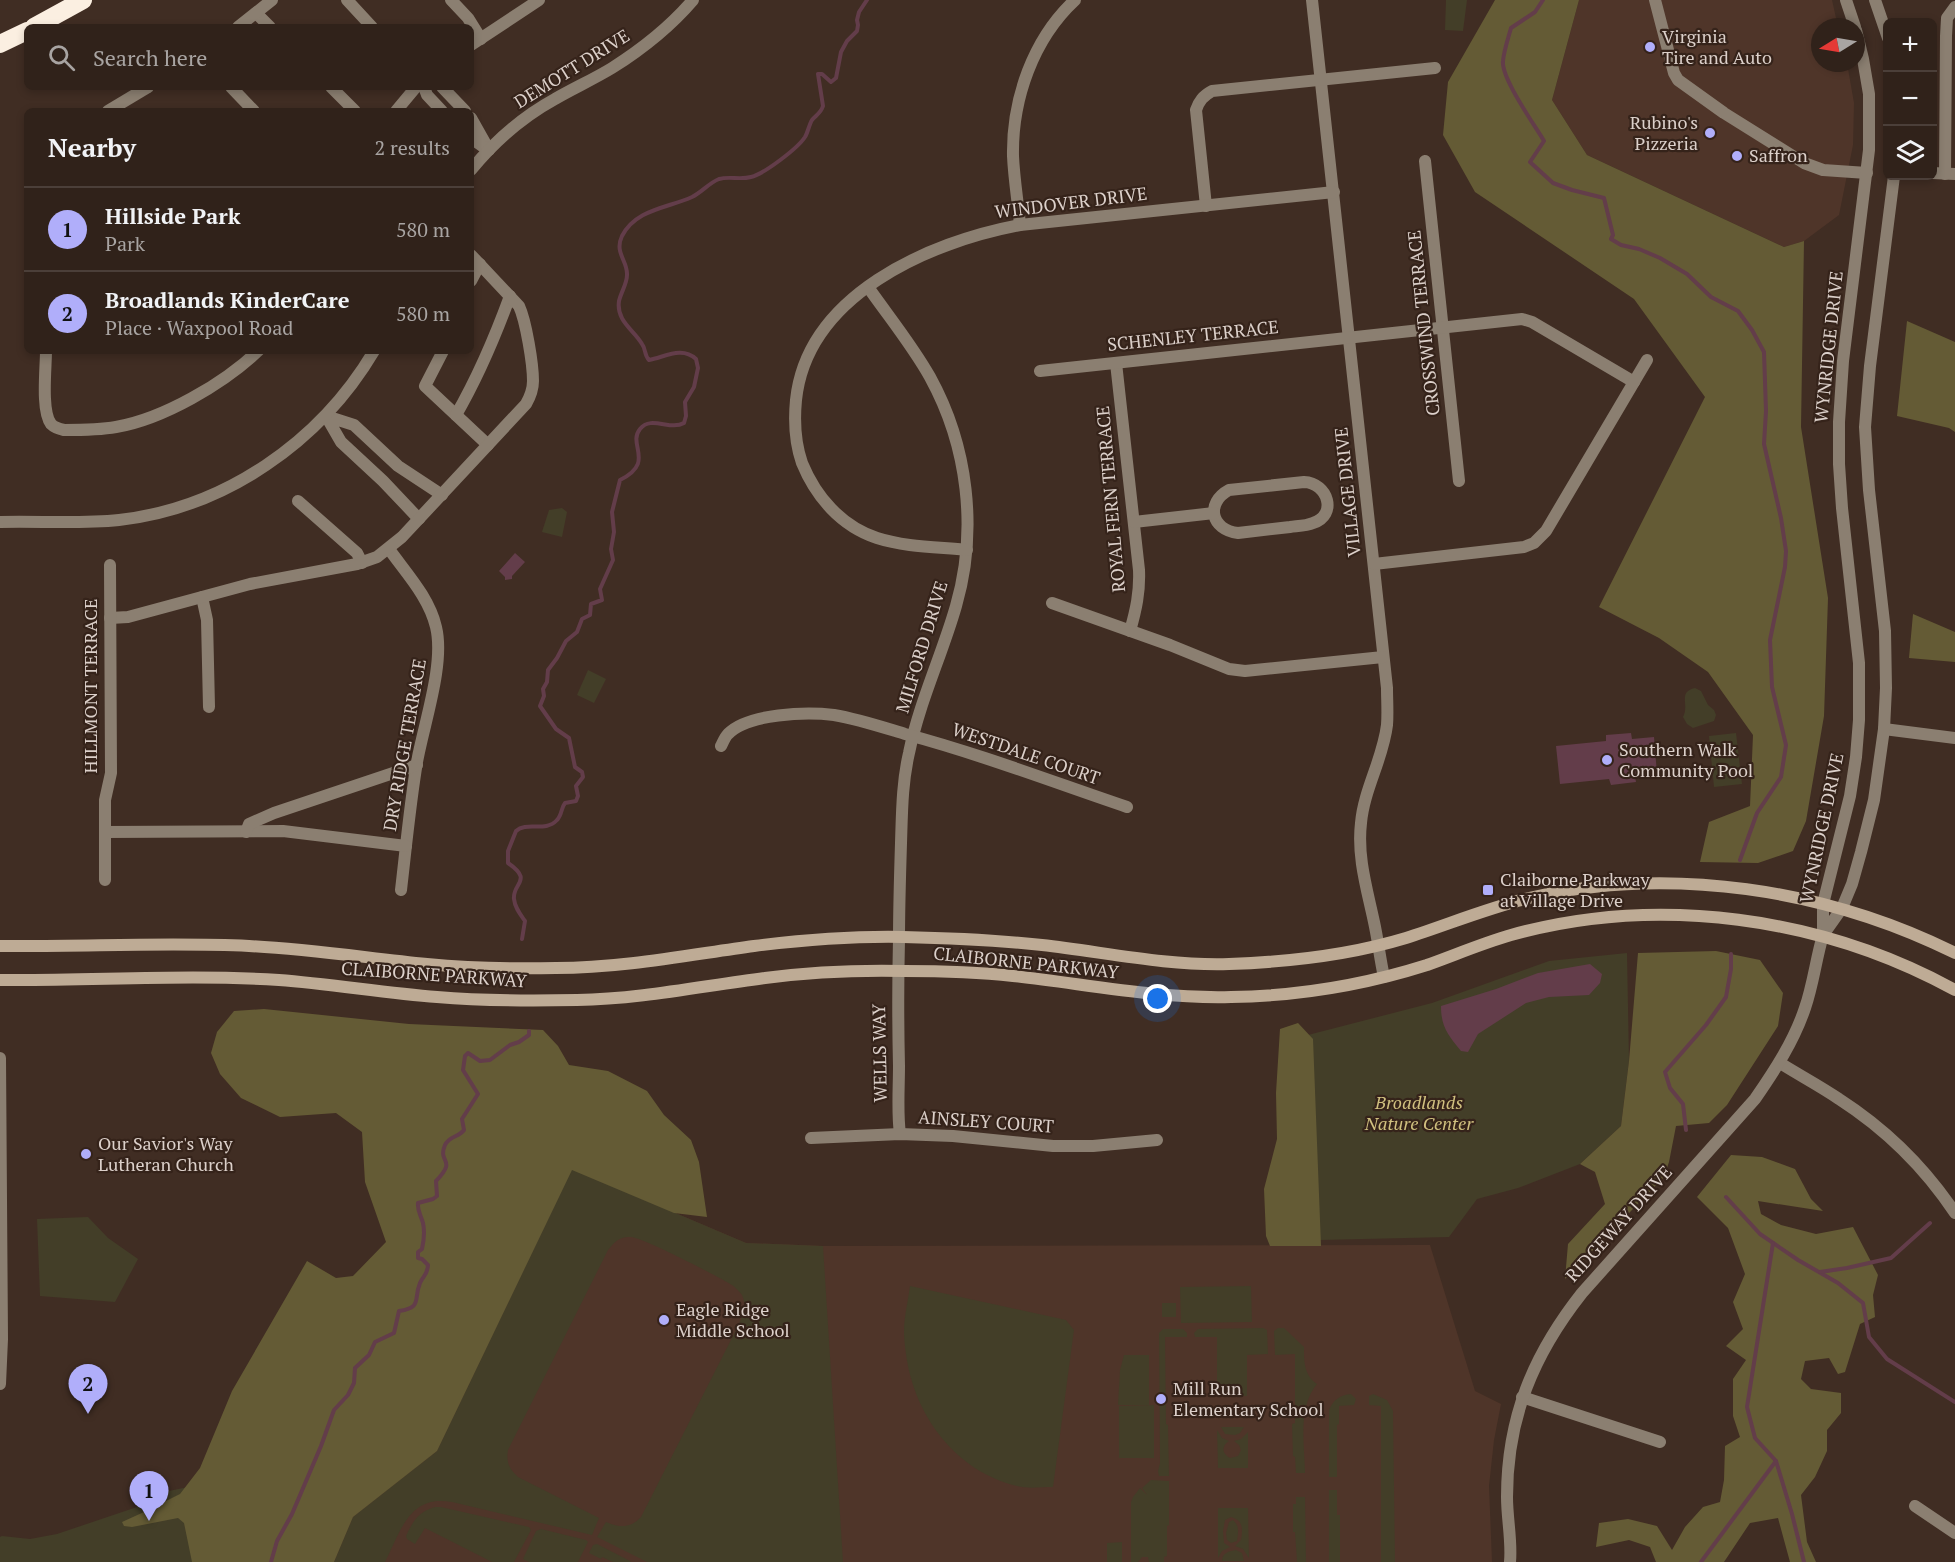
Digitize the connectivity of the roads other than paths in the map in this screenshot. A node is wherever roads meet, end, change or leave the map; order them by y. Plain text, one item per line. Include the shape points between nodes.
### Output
1 (83, 0) edge
2 (272, 0) edge
3 (346, 0) edge
4 (451, 0) edge
5 (539, 0) edge
6 (693, 0) edge
7 (1075, 0) edge
8 (1312, 0) edge
9 (1656, 0) edge
10 (1846, 0) edge
11 (1875, 0) edge
12 (1955, 7) edge
13 (256, 13) junction
14 (1852, 18) edge
15 (39, 24) edge
16 (242, 24) edge
17 (267, 24) edge
18 (369, 24) edge
19 (470, 24) edge
20 (1883, 26) edge
21 (24, 33) edge
22 (476, 42) edge
23 (0, 45) edge
24 (1434, 68) dead end
25 (1865, 71) edge
26 (1321, 79) junction
27 (143, 90) edge
28 (234, 90) edge
29 (334, 90) edge
30 (414, 90) edge
31 (425, 90) edge
32 (445, 90) edge
33 (113, 108) edge
34 (251, 108) edge
35 (352, 108) edge
36 (398, 108) edge
37 (439, 108) edge
38 (462, 108) edge
39 (474, 123) edge
40 (474, 140) edge
41 (489, 150) junction
42 (1425, 161) dead end
43 (474, 167) edge
44 (1867, 173) junction
45 (1944, 174) edge
46 (1893, 180) edge
47 (1334, 192) junction
48 (1206, 206) junction
49 (1020, 225) junction
50 (475, 259) edge
51 (868, 287) junction
52 (510, 296) junction
53 (1443, 327) junction
54 (1349, 337) junction
55 (46, 354) edge
56 (255, 354) edge
57 (372, 354) edge
58 (441, 354) edge
59 (1647, 360) dead end
60 (1116, 363) junction
61 (1040, 371) dead end
62 (1634, 382) junction
63 (456, 415) junction
64 (326, 416) junction
65 (488, 445) junction
66 (398, 466) junction
67 (383, 481) junction
68 (1459, 481) dead end
69 (442, 495) junction
70 (298, 501) dead end
71 (1214, 513) junction
72 (419, 519) junction
73 (0, 522) edge
74 (1134, 522) junction
75 (389, 549) junction
76 (967, 550) junction
77 (362, 563) junction
78 (1374, 564) junction
79 (110, 565) dead end
80 (202, 597) junction
81 (1052, 603) dead end
82 (110, 618) junction
83 (1130, 631) junction
84 (1383, 657) junction
85 (209, 707) dead end
86 (1884, 729) junction
87 (913, 736) junction
88 (1955, 738) edge
89 (721, 746) dead end
90 (417, 765) junction
91 (1127, 807) dead end
92 (105, 832) junction
93 (246, 832) junction
94 (406, 846) junction
95 (105, 880) dead end
96 (401, 890) dead end
97 (1823, 904) junction
98 (1842, 908) junction
99 (1823, 935) junction
100 (899, 937) junction
101 (1377, 945) junction
102 (0, 946) edge
103 (1955, 953) edge
104 (898, 971) junction
105 (1384, 977) junction
106 (0, 980) edge
107 (1955, 990) edge
108 (0, 1058) edge
109 (1779, 1063) junction
110 (900, 1134) junction
111 (811, 1138) dead end
112 (1157, 1140) dead end
113 (1955, 1213) edge
114 (0, 1384) edge
115 (1522, 1397) junction
116 (1660, 1442) dead end
117 (1916, 1506) dead end
118 (1955, 1533) edge
119 (1510, 1562) edge

1 - 15 highway
2 - 13 street
3 - 18 street
4 - 19 street
5 - 22 street
6 - 41 street, DEMOTT DRIVE via 642,48 541,107
7 - 49 street via 1045,38 1028,70 1017,105 1013,157
8 - 26 street, VILLAGE DRIVE
9 - 44 street via 1678,80 1804,163 1823,170
10 - 14 street, WYNRIDGE DRIVE
11 - 20 street
12 - 45 street via 1947,18
13 - 16 street
13 - 17 street
21 - 23 highway
24 - 26 street
25 - 44 street, WYNRIDGE DRIVE via 1870,125
26 - 47 street, VILLAGE DRIVE
26 - 48 street via 1212,91 1205,95 1196,110
27 - 33 street
28 - 34 street
29 - 35 street
30 - 36 street
31 - 37 street
32 - 38 street
39 - 41 street
40 - 41 street
41 - 43 street, DEMOTT DRIVE
42 - 53 street, CROSSWIND TERRACE
44 - 97 street, WYNRIDGE DRIVE via 1839,423 1842,508 1859,663 1859,720 1850,796
46 - 86 street, WYNRIDGE DRIVE via 1865,427 1885,632
47 - 48 street, WINDOVER DRIVE
47 - 54 street, VILLAGE DRIVE
48 - 49 street, WINDOVER DRIVE
49 - 51 street, WINDOVER DRIVE via 927,252
50 - 52 street
51 - 76 street, MILFORD DRIVE via 930,377 954,432 966,490
51 - 76 street, WINDOVER DRIVE via 823,329 803,369 795,414 796,438 807,476 827,506 857,530 894,543
52 - 63 street via 488,355
52 - 65 street via 524,316 532,393
53 - 54 street, SCHENLEY TERRACE
53 - 62 street, SCHENLEY TERRACE via 1514,320 1532,322
53 - 68 street, CROSSWIND TERRACE
54 - 60 street, SCHENLEY TERRACE
54 - 78 street, VILLAGE DRIVE
55 - 56 street via 46,406 50,422 64,430 115,428 163,412 241,367
57 - 64 street
58 - 63 street via 425,386
59 - 62 street
60 - 61 street, SCHENLEY TERRACE
60 - 74 street, ROYAL FERN TERRACE
62 - 78 street via 1546,531 1534,543
63 - 65 street
64 - 66 street via 354,425
64 - 67 street via 341,442
64 - 73 street via 272,462 192,503 121,520
65 - 69 street
66 - 67 street
66 - 69 street
67 - 72 street
69 - 72 street
70 - 77 street via 357,553
71 - 71 street via 1216,522 1229,532 1312,524 1324,515 1327,499 1310,482 1229,490 1216,501
71 - 74 street
72 - 75 street
74 - 83 street, ROYAL FERN TERRACE via 1139,588
75 - 77 street
75 - 90 street, DRY RIDGE TERRACE via 431,611 439,646
76 - 87 street, MILFORD DRIVE via 956,606
77 - 80 street
78 - 84 street, VILLAGE DRIVE
79 - 82 street, HILLMONT TERRACE
80 - 82 street via 128,617
80 - 85 street via 207,620
81 - 83 street
82 - 92 street, HILLMONT TERRACE via 111,773 105,800
83 - 84 street via 1229,669 1245,671
84 - 101 street, VILLAGE DRIVE via 1387,724 1364,800 1360,847
86 - 88 street
86 - 98 street, WYNRIDGE DRIVE via 1866,832
87 - 89 street, WESTDALE COURT via 836,716 785,714 739,726
87 - 91 street, WESTDALE COURT
87 - 100 street, MILFORD DRIVE via 904,776
90 - 93 street via 274,813 249,824
90 - 94 street, DRY RIDGE TERRACE
92 - 93 street
92 - 95 street, HILLMONT TERRACE
93 - 94 street via 283,831
94 - 96 street, DRY RIDGE TERRACE
97 - 98 main road, CLAIBORNE PARKWAY
97 - 99 street, WYNRIDGE DRIVE
97 - 101 main road, CLAIBORNE PARKWAY via 1732,887 1598,886 1525,899
98 - 99 street, WYNRIDGE DRIVE
98 - 103 main road, CLAIBORNE PARKWAY
99 - 105 main road, CLAIBORNE PARKWAY via 1714,918 1652,915 1590,919 1511,935
99 - 107 main road, CLAIBORNE PARKWAY via 1887,957
99 - 109 street, RIDGEWAY DRIVE via 1805,1007
100 - 101 main road, CLAIBORNE PARKWAY via 1038,945 1170,963 1226,964 1283,961
100 - 102 main road, CLAIBORNE PARKWAY via 819,940 560,968 464,966 247,946
100 - 104 street, MILFORD DRIVE
101 - 105 street, VILLAGE DRIVE
104 - 105 main road, CLAIBORNE PARKWAY via 974,973 1201,998 1312,991
104 - 106 main road, CLAIBORNE PARKWAY via 805,974 640,995 540,1001 434,997 268,980
104 - 110 street, WELLS WAY
108 - 114 street
109 - 113 street via 1841,1100 1886,1135 1930,1180
109 - 115 street, RIDGEWAY DRIVE via 1755,1099 1562,1318
110 - 111 street, AINSLEY COURT
110 - 112 street, AINSLEY COURT via 1053,1146
115 - 116 street
115 - 119 street, RIDGEWAY DRIVE via 1508,1465
117 - 118 street

